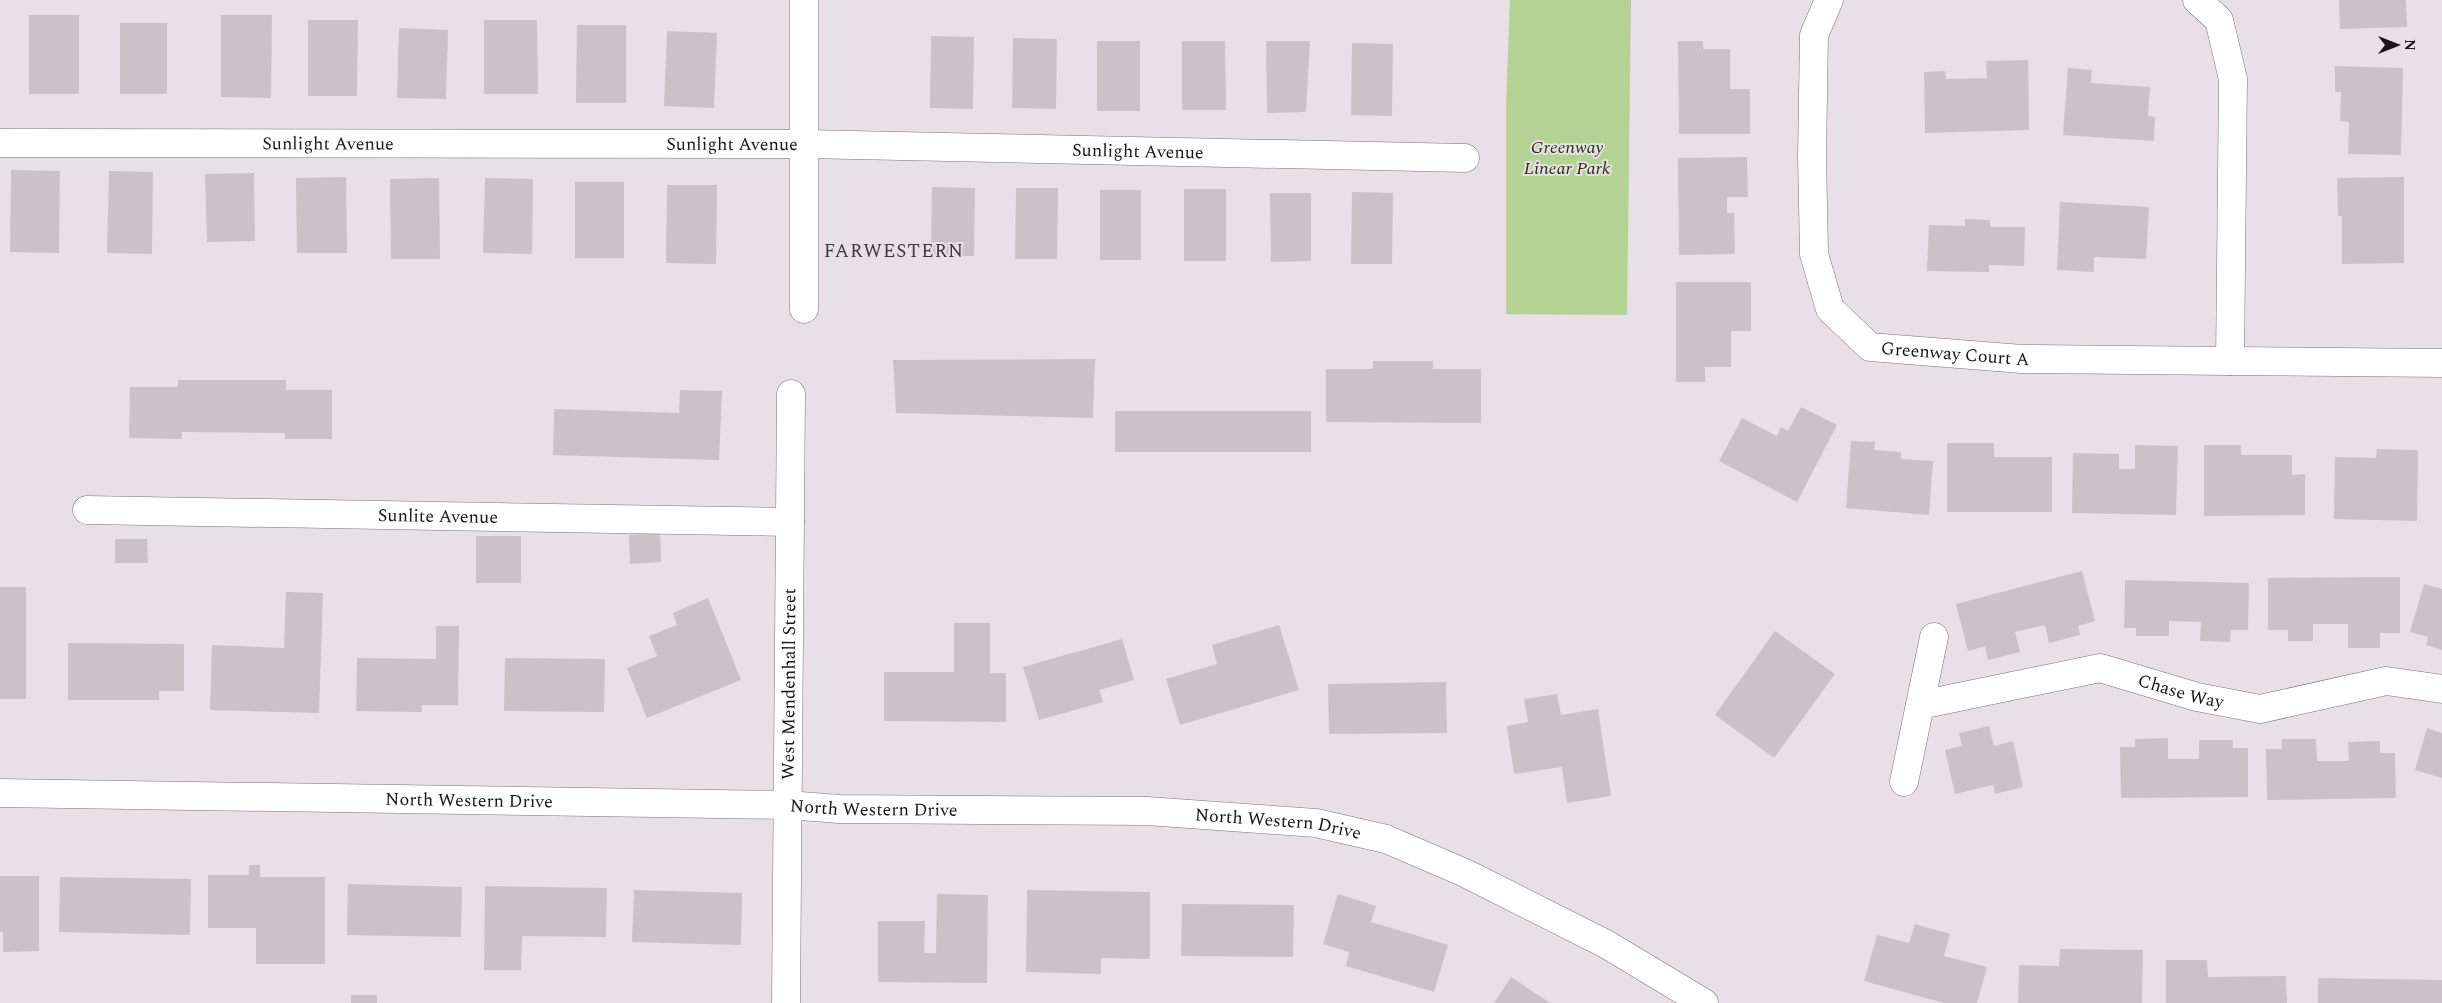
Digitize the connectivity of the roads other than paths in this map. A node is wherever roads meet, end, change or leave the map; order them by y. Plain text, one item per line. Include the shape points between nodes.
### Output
1 (804, 0) edge
2 (1829, 0) edge
3 (2197, 0) edge
4 (0, 143) edge
5 (805, 144) junction
6 (1466, 158) dead end
7 (804, 309) dead end
8 (2230, 360) junction
9 (2442, 363) edge
10 (791, 394) dead end
11 (87, 510) dead end
12 (790, 522) junction
13 (1934, 637) dead end
14 (2442, 689) edge
15 (1920, 706) junction
16 (1904, 782) dead end
17 (0, 792) edge
18 (788, 806) junction
19 (786, 1003) edge
20 (1704, 1003) edge

1 - 5 street
2 - 8 street, Greenway Court A via 1814,35 1814,254 1830,309 1870,347 2022,359
3 - 8 street via 2219,20 2233,79
4 - 5 street, Sunlight Avenue
5 - 6 street, Sunlight Avenue
5 - 7 street
8 - 9 street, Greenway Court A
10 - 12 street, West Mendenhall Street
11 - 12 street, Sunlite Avenue
12 - 18 street, West Mendenhall Street
13 - 15 street
14 - 15 street, Chase Way via 2386,681 2260,709 2197,697 2100,668
15 - 16 street
17 - 18 street, North Western Drive
18 - 19 street, West Mendenhall Street
18 - 20 street, North Western Drive via 1147,811 1316,823 1386,839 1466,873 1606,944

